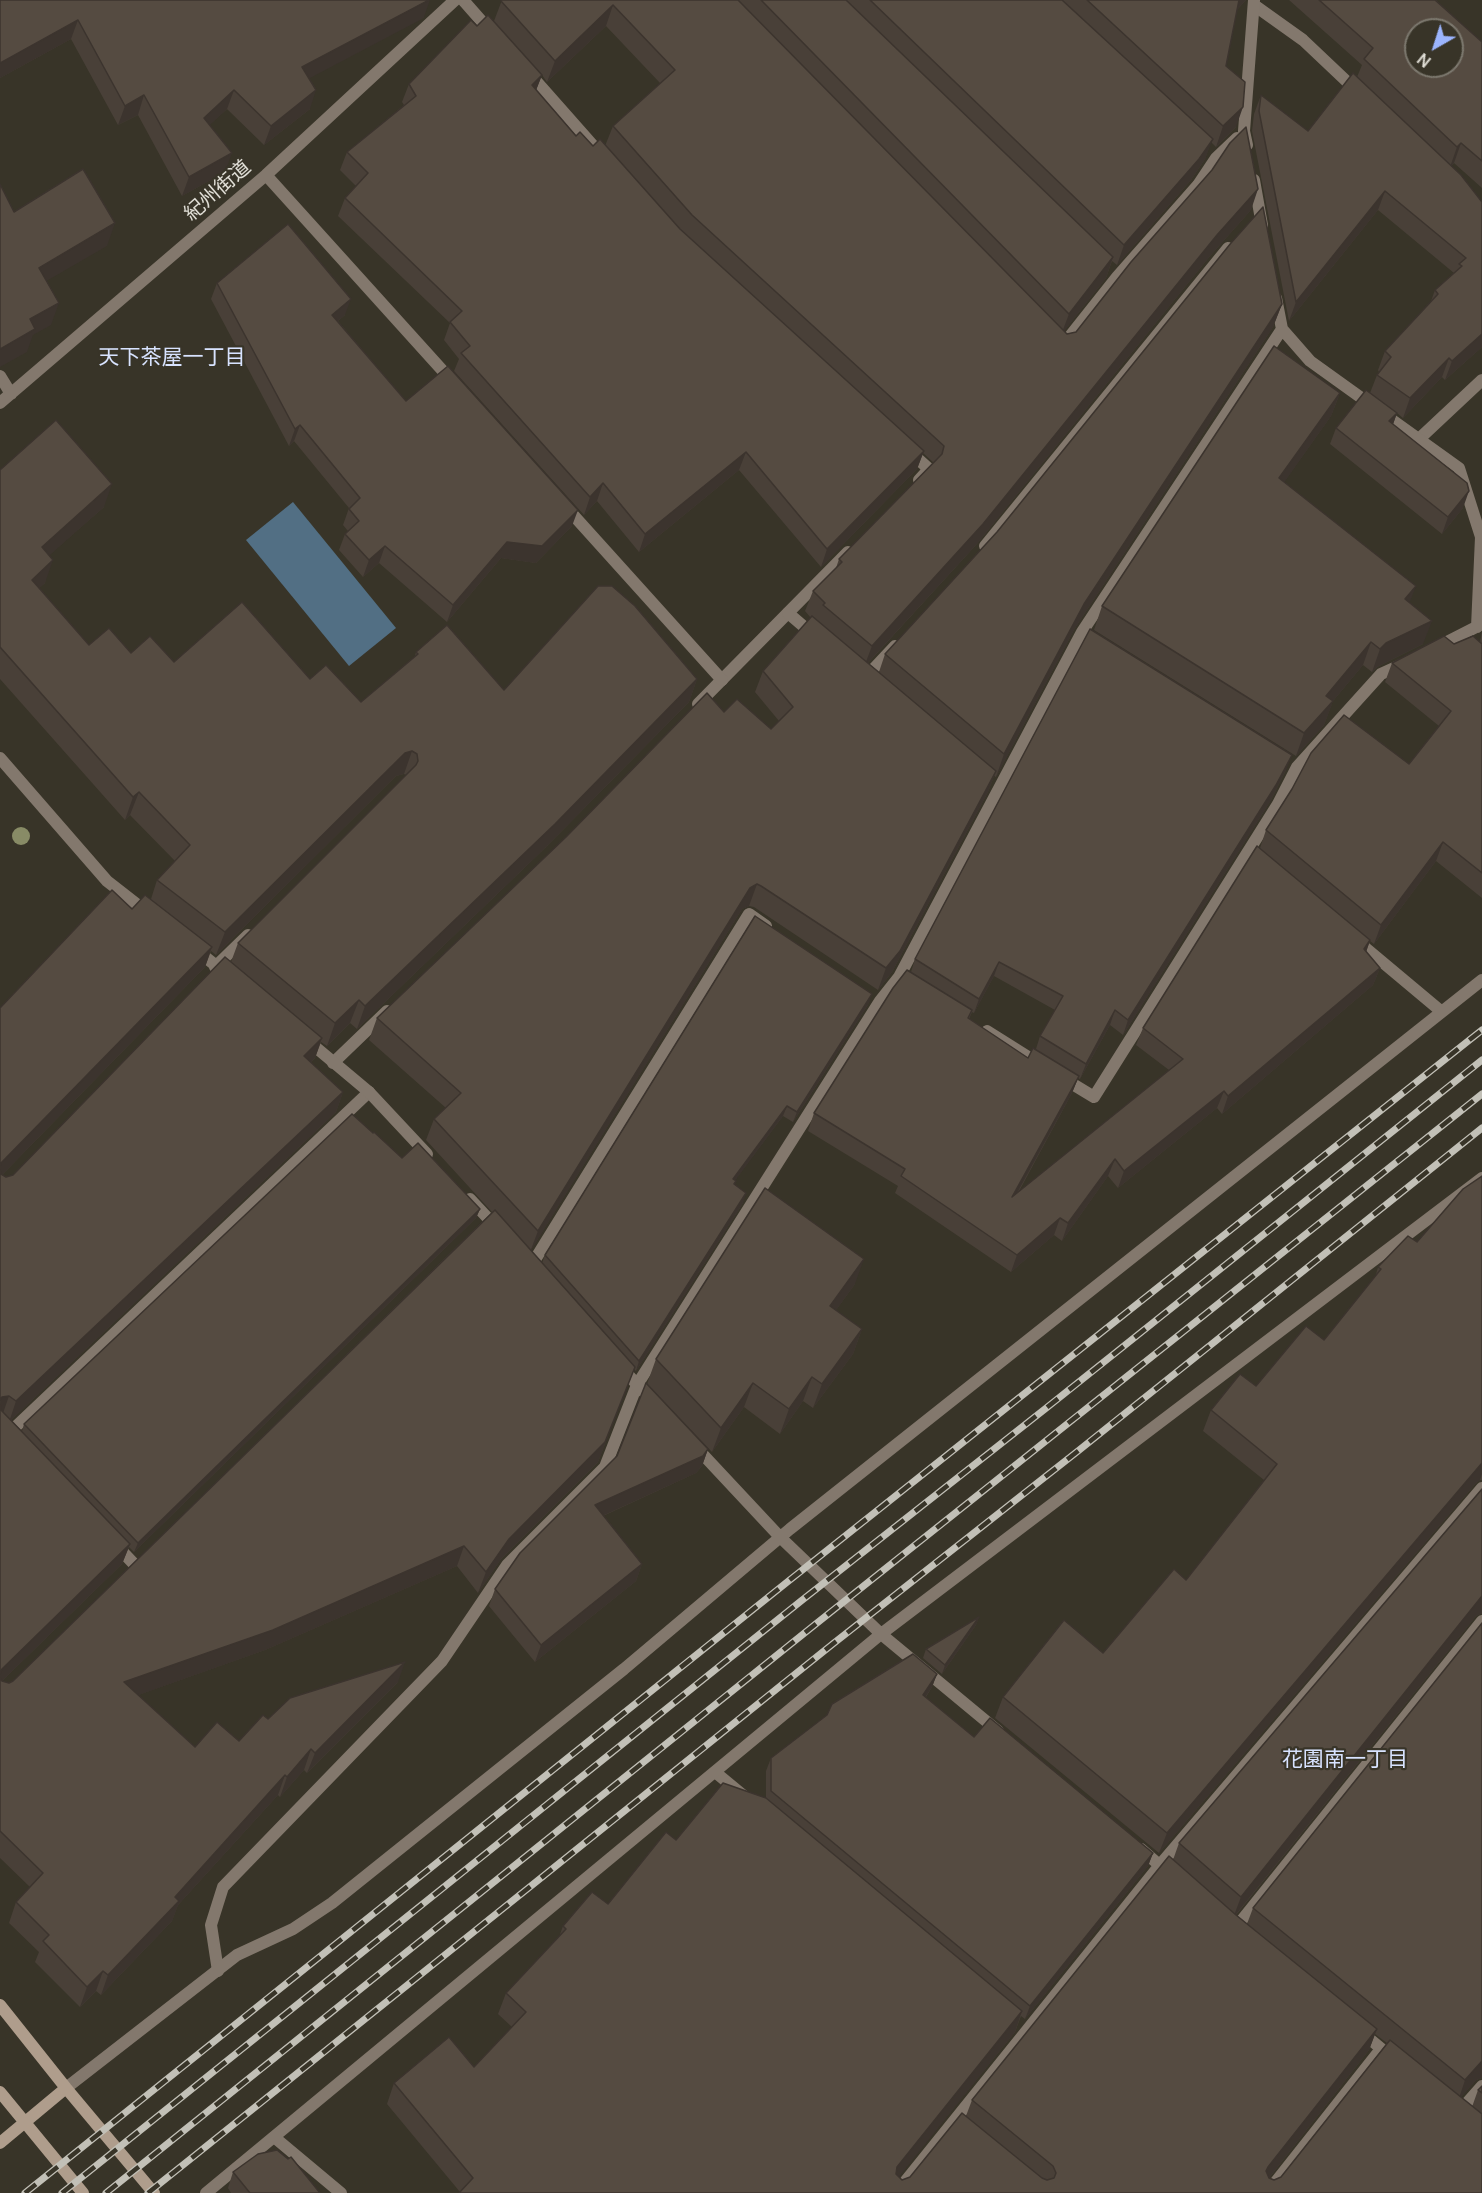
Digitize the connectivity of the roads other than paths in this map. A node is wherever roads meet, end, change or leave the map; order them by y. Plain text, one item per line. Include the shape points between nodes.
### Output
1 (455, 0) edge
2 (463, 0) edge
3 (1254, 2) edge
4 (503, 45) edge
5 (519, 62) edge
6 (1371, 104) edge
7 (1244, 131) junction
8 (615, 170) edge
9 (266, 176) junction
10 (1264, 235) edge
11 (1238, 236) edge
12 (1273, 282) edge
13 (1282, 329) junction
14 (1053, 339) edge
15 (0, 376) edge
16 (1482, 380) edge
17 (458, 388) edge
18 (11, 394) junction
19 (0, 403) edge
20 (895, 438) edge
21 (1419, 439) junction
22 (913, 486) edge
23 (554, 494) edge
24 (855, 546) edge
25 (975, 558) edge
26 (788, 614) junction
27 (1479, 626) edge
28 (904, 635) edge
29 (822, 642) edge
30 (866, 678) edge
31 (722, 680) junction
32 (690, 713) edge
33 (0, 758) edge
34 (162, 923) edge
35 (259, 924) edge
36 (777, 933) edge
37 (1350, 935) edge
38 (189, 945) edge
39 (213, 970) junction
40 (1482, 980) edge
41 (235, 981) edge
42 (392, 1006) edge
43 (1442, 1012) junction
44 (977, 1025) edge
45 (297, 1033) edge
46 (333, 1063) junction
47 (369, 1092) junction
48 (432, 1159) edge
49 (1482, 1178) edge
50 (464, 1193) edge
51 (502, 1234) edge
52 (531, 1266) edge
53 (614, 1359) edge
54 (637, 1385) junction
55 (661, 1410) edge
56 (0, 1424) edge
57 (685, 1435) edge
58 (1482, 1488) edge
59 (780, 1536) junction
60 (109, 1538) edge
61 (134, 1564) edge
62 (1482, 1621) edge
63 (881, 1634) junction
64 (1007, 1738) edge
65 (715, 1772) junction
66 (752, 1803) edge
67 (1133, 1842) edge
68 (1160, 1864) junction
69 (1184, 1886) edge
70 (1234, 1930) edge
71 (218, 1971) junction
72 (0, 2005) edge
73 (1354, 2026) edge
74 (1381, 2049) junction
75 (1407, 2070) edge
76 (1482, 2086) edge
77 (66, 2088) junction
78 (0, 2092) edge
79 (1459, 2112) edge
80 (25, 2124) junction
81 (274, 2137) junction
82 (0, 2143) edge
83 (83, 2193) edge
84 (154, 2193) edge
85 (206, 2193) edge
86 (340, 2193) edge
87 (896, 2193) edge
88 (1267, 2193) edge

1 - 9 street, 紀州街道
2 - 4 street
3 - 6 street via 1303,40
3 - 7 street
5 - 8 street
7 - 10 street via 1256,216
7 - 14 street via 1212,154 1198,185 1113,273 1062,347
9 - 17 street
9 - 18 street, 紀州街道
11 - 25 street
12 - 13 street
13 - 21 street via 1310,361
13 - 54 street via 1086,635 994,787 904,980 875,998
15 - 18 street
16 - 21 street
18 - 19 street, 紀州街道
20 - 22 street via 929,469
21 - 27 street via 1459,468 1481,537
23 - 31 street
24 - 26 street
26 - 29 street
26 - 31 street
27 - 44 street via 1381,674 1292,764 1253,855 1094,1097
28 - 30 street
31 - 32 street
33 - 34 street via 107,881
35 - 39 street
36 - 52 street via 749,914
37 - 43 street
38 - 39 street
39 - 41 street
40 - 43 street
42 - 46 street
43 - 59 street
45 - 46 street
46 - 47 street
47 - 48 street
47 - 56 street via 14,1438
49 - 63 street
50 - 51 street via 483,1222
53 - 54 street
54 - 55 street
54 - 71 street via 605,1467 507,1565 442,1661 223,1887 211,1924
57 - 59 street
58 - 68 street
59 - 63 street
59 - 71 street via 624,1669 332,1903 293,1929 237,1955
60 - 61 street
62 - 70 street
63 - 64 street
63 - 65 street
65 - 66 street
65 - 81 street
67 - 68 street
68 - 69 street
68 - 87 street via 1021,2027 957,2125
71 - 77 street
72 - 77 street
73 - 74 street
74 - 75 street
74 - 88 street
76 - 79 street
77 - 80 street
77 - 84 street
78 - 80 street
80 - 82 street
80 - 83 street
81 - 85 street
81 - 86 street

